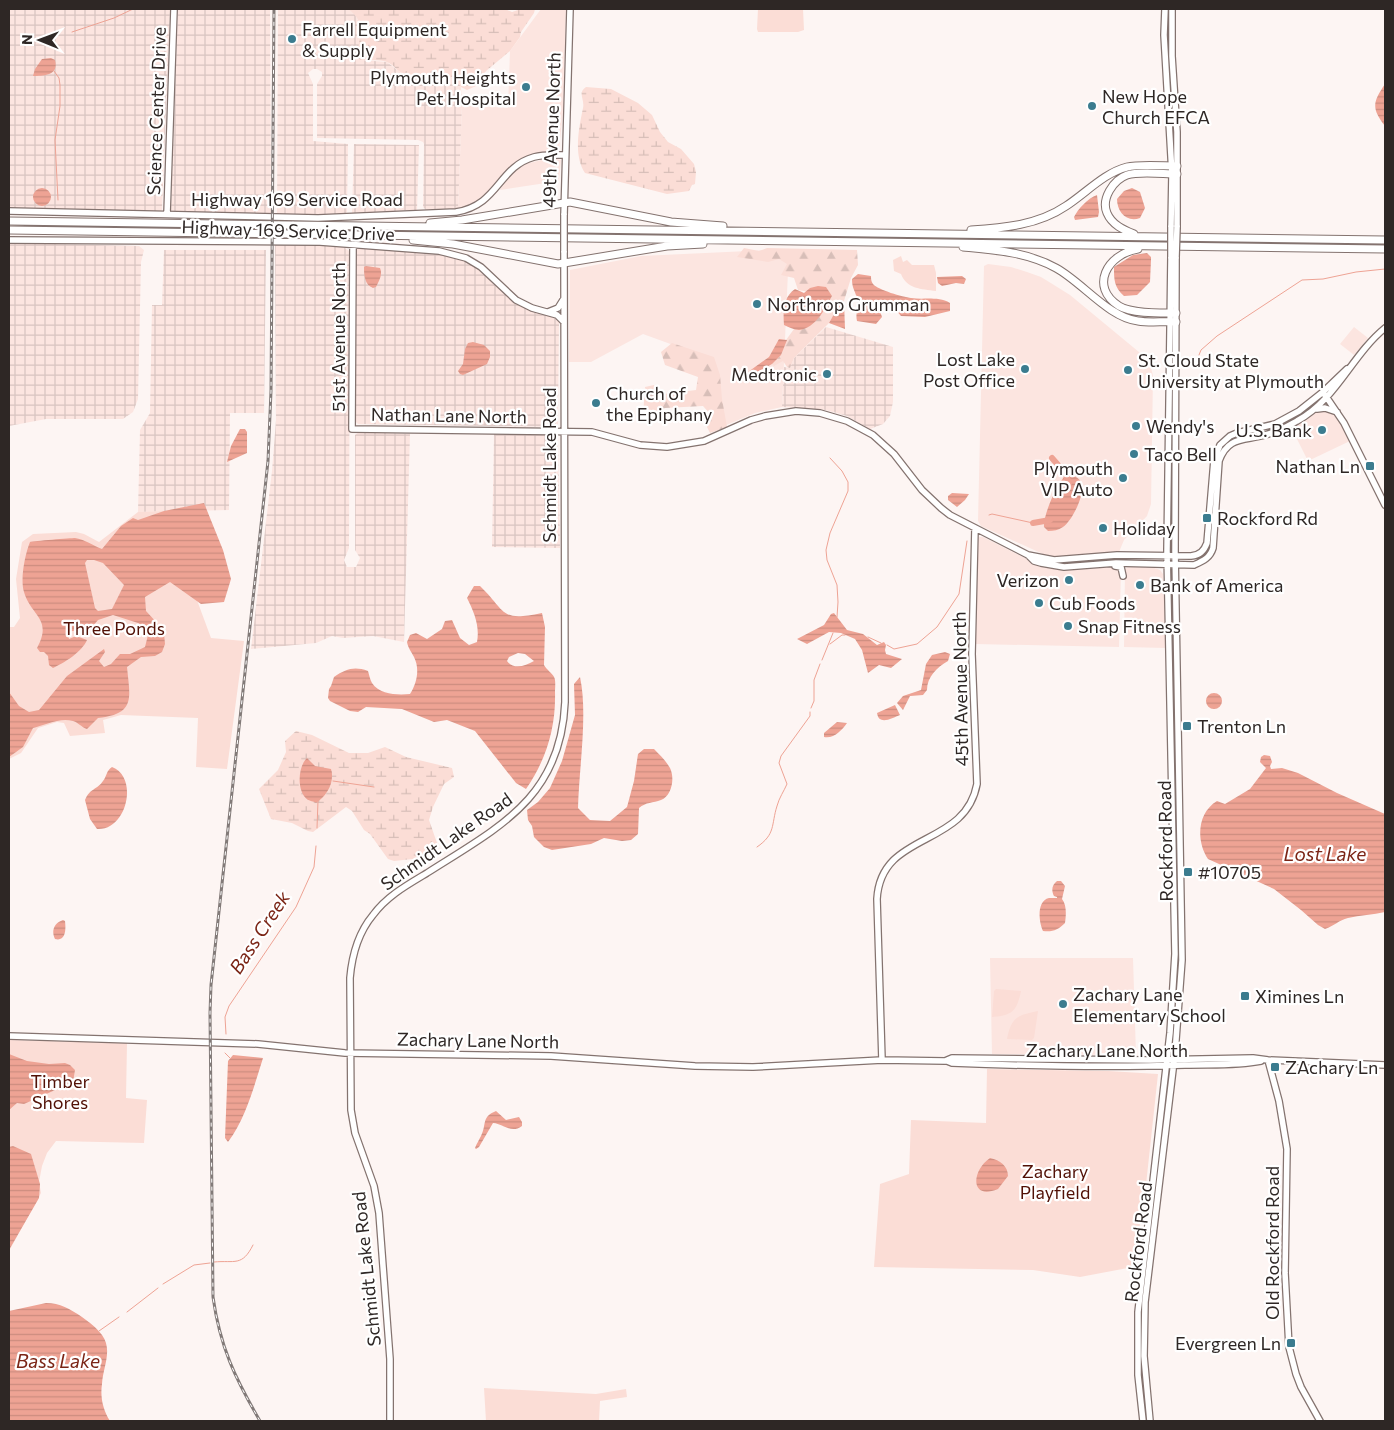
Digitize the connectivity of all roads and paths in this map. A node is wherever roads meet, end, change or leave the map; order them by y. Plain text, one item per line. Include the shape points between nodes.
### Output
1 (174, 9) edge
2 (570, 9) edge
3 (1165, 9) edge
4 (1172, 9) edge
5 (565, 155) junction
6 (1174, 170) junction
7 (564, 202) junction
8 (9, 210) edge
9 (167, 214) junction
10 (10, 221) edge
11 (388, 226) junction
12 (9, 230) edge
13 (765, 231) junction
14 (933, 234) junction
15 (376, 235) junction
16 (1140, 236) junction
17 (9, 240) edge
18 (764, 240) junction
19 (1385, 240) edge
20 (921, 244) junction
21 (353, 245) junction
22 (1149, 246) junction
23 (1385, 249) edge
24 (564, 251) joint
25 (563, 264) junction
26 (563, 300) junction
27 (548, 312) junction
28 (1173, 313) junction
29 (563, 321) junction
30 (1173, 322) junction
31 (1385, 328) edge
32 (1350, 366) junction
33 (1323, 392) junction
34 (1327, 398) junction
35 (1315, 409) junction
36 (1336, 412) junction
37 (352, 428) joint
38 (564, 431) junction
39 (1385, 505) edge
40 (975, 528) junction
41 (1028, 555) junction
42 (1167, 556) junction
43 (1175, 557) junction
44 (1130, 563) junction
45 (1167, 563) junction
46 (1098, 564) junction
47 (1175, 564) junction
48 (1172, 1021) junction
49 (9, 1036) edge
50 (351, 1053) junction
51 (882, 1060) junction
52 (947, 1060) junction
53 (1150, 1060) junction
54 (1268, 1060) junction
55 (1230, 1061) junction
56 (1174, 1062) junction
57 (1167, 1063) junction
58 (1187, 1065) junction
59 (1385, 1065) edge
60 (1166, 1122) junction
61 (390, 1421) edge
62 (1143, 1421) edge
63 (1150, 1421) edge
64 (1320, 1421) edge

1 - 9 street, Science Center Drive
2 - 5 street, 49th Avenue North
3 - 6 street
4 - 6 street
5 - 7 street, 49th Avenue North
5 - 9 street, Highway 169 Service Road via 543,155 526,160 507,174 484,200 456,212 327,218
6 - 14 highway via 1129,166 1062,208 1027,223
6 - 16 highway via 1128,175 1110,190 1106,205 1109,216 1120,228
6 - 28 street, Rockford Road, bridge
7 - 11 highway via 462,220
7 - 13 highway via 678,223
7 - 24 street, 49th Avenue North, bridge
8 - 9 street, Highway 169 Service Road
10 - 11 highway
11 - 13 highway
12 - 15 highway
13 - 14 highway
14 - 16 highway
15 - 18 highway
15 - 25 highway via 453,244
16 - 19 highway
17 - 21 street, Highway 169 Service Drive
18 - 20 highway
18 - 25 highway via 679,245
20 - 22 highway
20 - 30 highway via 1025,255 1068,276 1116,314 1138,321
21 - 27 street, Highway 169 Service Drive via 439,251 459,256 481,267 516,300
21 - 37 street, 51st Avenue North
22 - 23 highway
22 - 28 highway via 1126,251 1113,260 1105,273 1106,288 1113,300 1125,309
24 - 25 street, Schmidt Lake Road
25 - 26 street, Schmidt Lake Road
26 - 27 street via 558,308
26 - 29 street, Schmidt Lake Road
27 - 29 street, Highway 169 Service Drive
28 - 30 street, Rockford Road
29 - 38 street, Schmidt Lake Road
30 - 42 street, Rockford Road
30 - 43 street, Rockford Road
31 - 32 street
32 - 33 street
32 - 34 street, Nathan Lane North
33 - 34 street
33 - 43 street, Nathan Lane North via 1289,417 1224,440 1214,460 1208,537 1204,550 1195,556
34 - 35 street, Nathan Lane North
34 - 36 street
35 - 36 street
35 - 47 street, Nathan Lane North via 1284,428 1238,440 1227,447 1219,461 1212,552 1204,561 1194,565
36 - 39 street
37 - 38 street, Nathan Lane North
38 - 40 street, Nathan Lane North via 592,432 640,445 667,447 704,441 751,420 778,413 807,411 834,416 873,435 894,454 930,499 950,515
38 - 50 street, Schmidt Lake Road via 565,702 556,751 537,790 516,813 400,890 372,916 358,939 351,964
40 - 41 street, Nathan Lane North
40 - 51 street, 45th Avenue North via 972,654 977,784 973,800 959,819 897,856 880,881 877,898
41 - 42 street, Nathan Lane North via 1054,560
41 - 46 street, Nathan Lane North via 1034,561 1056,566
42 - 43 street, Nathan Lane North
42 - 45 street, Rockford Road
43 - 47 street, Rockford Road
44 - 45 street, Nathan Lane North
44 - 46 street, Nathan Lane North
44 - 46 street via 1123,576 1120,566
45 - 47 street, Nathan Lane North
45 - 48 street, Rockford Road via 1175,917
47 - 56 street, Rockford Road via 1182,940
48 - 53 street via 1165,1050 1157,1059
48 - 57 street, Rockford Road
49 - 50 street, Zachary Lane North via 258,1044
50 - 51 street, Zachary Lane North via 551,1056 753,1067
50 - 61 street, Schmidt Lake Road via 352,1120 374,1186 379,1213 390,1359
51 - 52 street, Zachary Lane North
52 - 53 street, Zachary Lane North
52 - 57 street, Zachary Lane North via 995,1065
53 - 57 street, Zachary Lane North
54 - 55 street, Zachary Lane North via 1253,1063
54 - 59 street, Zachary Lane North
54 - 64 street, Old Rockford Road via 1287,1148 1285,1273 1289,1347 1301,1387
55 - 56 street, Zachary Lane North
55 - 58 street, Zachary Lane North
56 - 57 street, Zachary Lane North
56 - 58 street, Zachary Lane North
56 - 60 street, Rockford Road
57 - 62 street, Rockford Road via 1138,1312 1138,1375
58 - 60 street via 1176,1075 1170,1116
60 - 63 street, Rockford Road via 1145,1316 1145,1372

